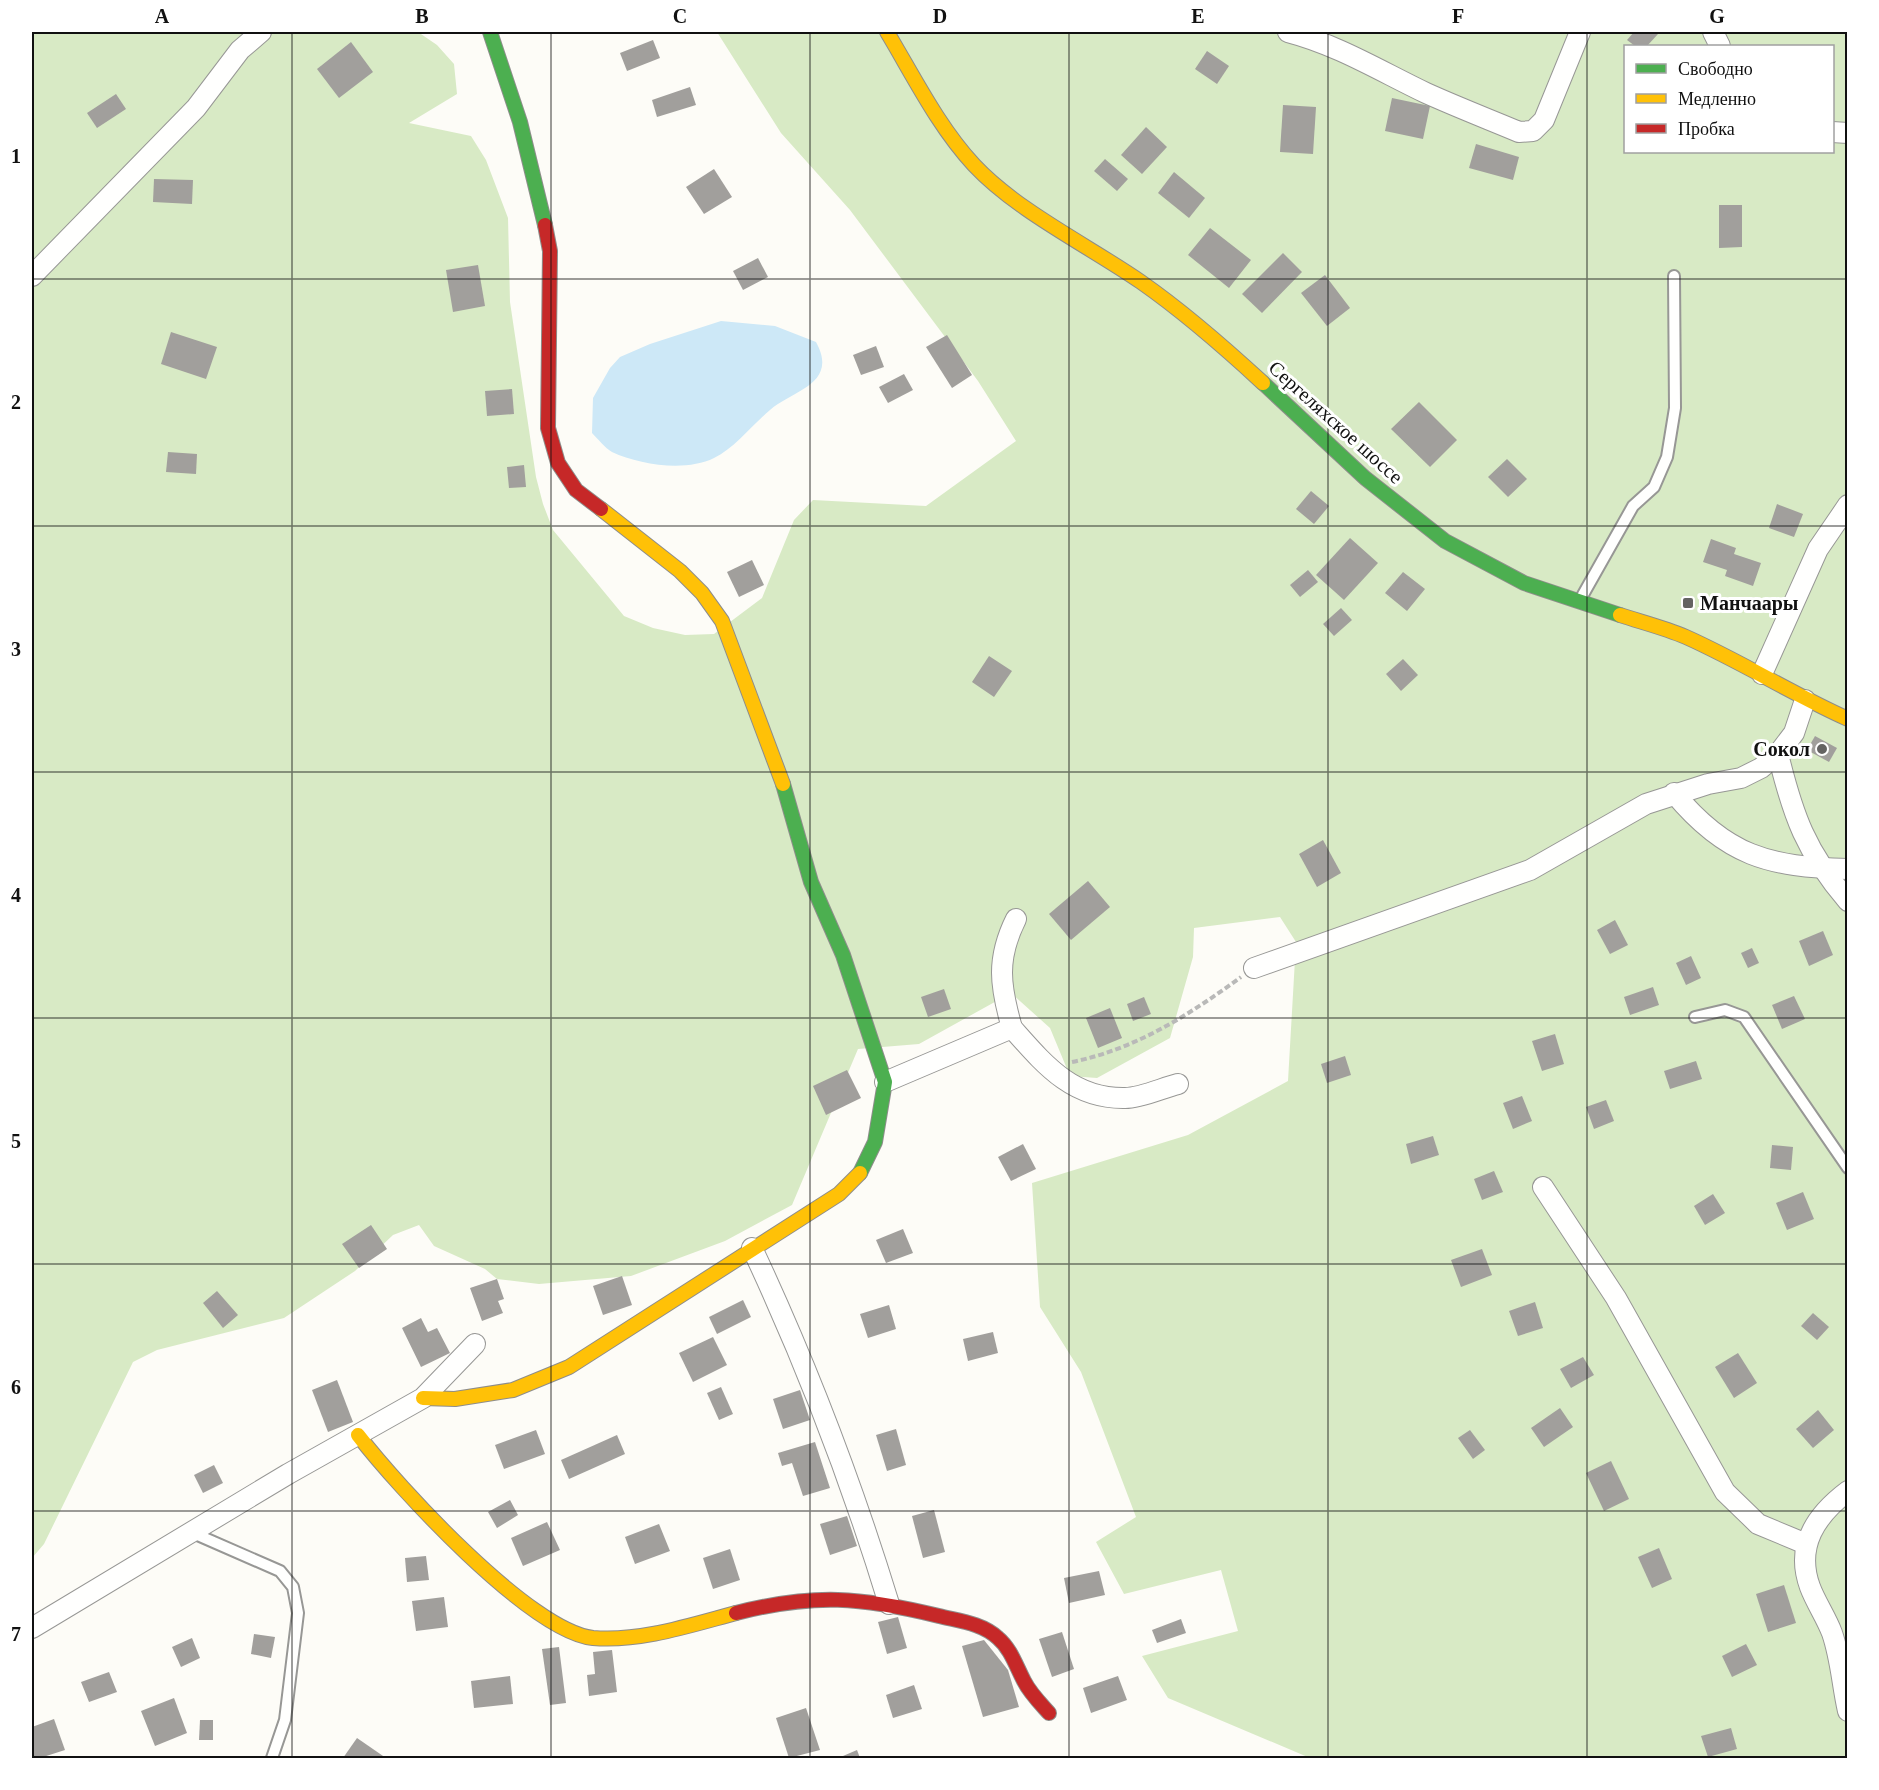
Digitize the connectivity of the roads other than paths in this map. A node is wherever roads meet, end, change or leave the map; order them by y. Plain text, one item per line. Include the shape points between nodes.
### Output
1 (261, 32) edge
2 (490, 32) edge
3 (887, 32) edge
4 (1288, 32) edge
5 (1580, 32) edge
6 (32, 276) edge
7 (1674, 276) dead end
8 (1848, 505) edge
9 (1579, 601) junction
10 (1762, 674) junction
11 (1805, 700) junction
12 (1848, 719) edge
13 (1778, 754) junction
14 (1674, 793) junction
15 (1821, 868) junction
16 (1848, 869) edge
17 (1848, 901) edge
18 (1016, 919) dead end
19 (1254, 968) road end
20 (1695, 1017) dead end
21 (1012, 1028) junction
22 (885, 1082) junction
23 (1178, 1084) dead end
24 (1848, 1168) edge
25 (1542, 1187) dead end
26 (752, 1248) junction
27 (475, 1344) dead end
28 (423, 1398) junction
29 (358, 1435) junction
30 (1848, 1491) edge
31 (193, 1533) junction
32 (1806, 1544) junction
33 (889, 1604) junction
34 (32, 1628) edge
35 (1848, 1711) edge
36 (1049, 1713) dead end
37 (272, 1758) edge

1 - 6 street via 240,50 196,108
2 - 22 street via 532,166 550,251 548,428 558,463 576,490 680,571 722,621 781,776 811,882 843,955
3 - 9 street, Сергеляхское шоссе via 950,136 975,166 1013,198 1142,283 1217,340 1365,478 1445,541 1524,583
4 - 5 street via 1351,54 1426,93 1519,132 1533,131 1544,120
7 - 9 lane via 1675,408 1667,457 1654,487 1633,506
8 - 10 street via 1818,549
9 - 10 street, Сергеляхское шоссе via 1684,636
10 - 11 street, Сергеляхское шоссе
11 - 12 street, Сергеляхское шоссе
11 - 13 street via 1794,733
13 - 14 street via 1741,778
13 - 15 street via 1799,828
14 - 15 street via 1693,816 1730,845 1786,865
14 - 19 street via 1626,814 1530,870
15 - 16 street
15 - 17 street
18 - 21 street via 1004,943 1002,968
20 - 24 lane via 1725,1010 1744,1017
21 - 22 street
21 - 23 street via 1047,1068 1084,1093 1126,1098
22 - 26 street via 875,1142 861,1172 839,1194
25 - 32 street via 1616,1298 1725,1492 1758,1524
26 - 28 street via 568,1367 513,1389 455,1399
26 - 33 street via 829,1423
27 - 28 street
28 - 29 street
29 - 31 street
29 - 33 street via 396,1484 435,1523 535,1613 570,1633 598,1639 632,1638 797,1600 846,1598
30 - 32 street via 1820,1515
31 - 34 street
31 - 37 lane via 280,1571 293,1587 297,1625 285,1720
32 - 35 street via 1810,1586 1832,1633
33 - 36 street via 978,1626 996,1636

